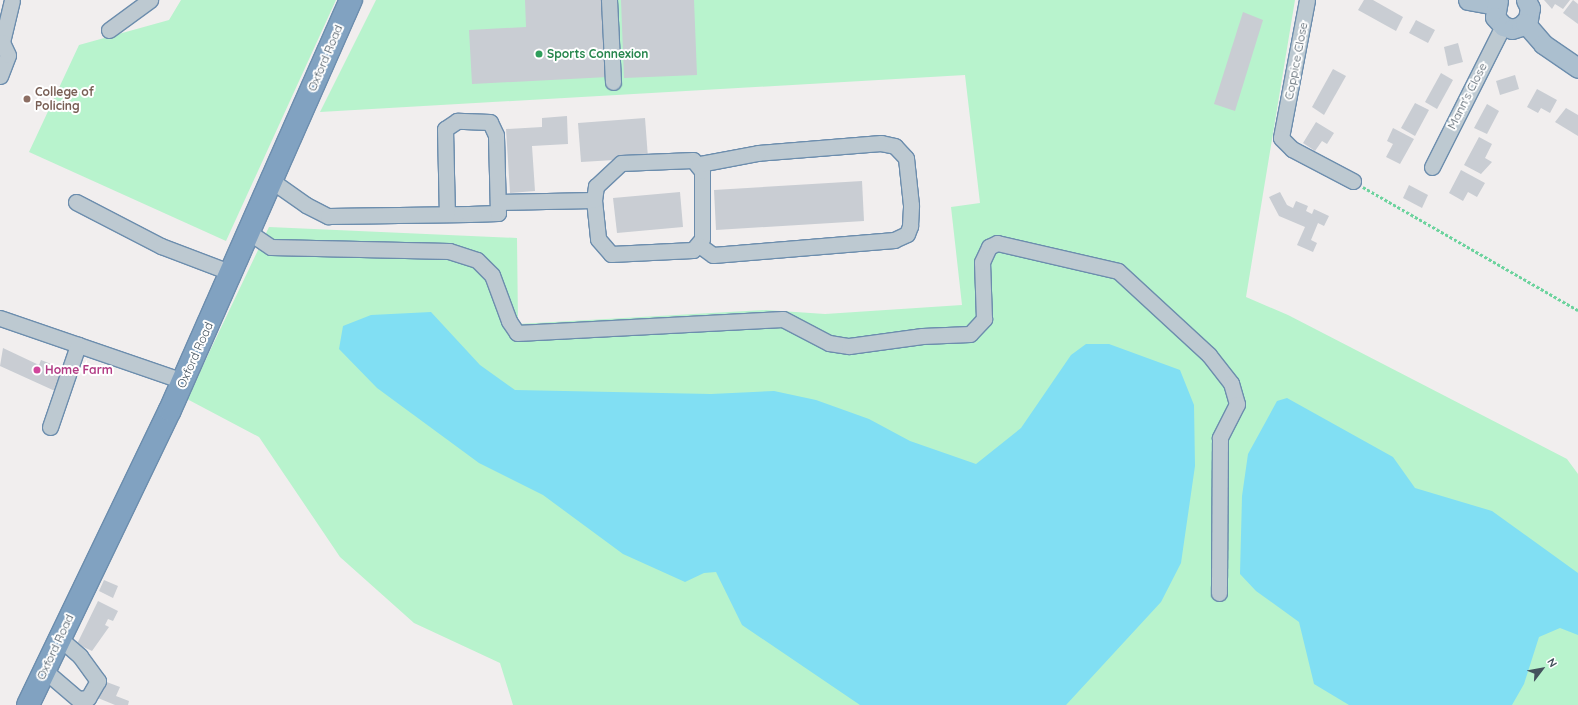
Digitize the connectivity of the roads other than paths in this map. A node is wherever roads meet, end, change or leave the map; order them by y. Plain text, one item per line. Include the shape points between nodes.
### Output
1 (12, 0) edge
2 (150, 0) edge
3 (351, 0) edge
4 (609, 0) edge
5 (1307, 0) edge
6 (1468, 0) edge
7 (1526, 0) edge
8 (1497, 2) edge
9 (1525, 23) junction
10 (1503, 26) junction
11 (109, 30) dead end
12 (1, 43) edge
13 (1578, 68) edge
14 (0, 76) edge
15 (613, 82) dead end
16 (699, 164) junction
17 (1432, 167) dead end
18 (272, 181) junction
19 (1353, 181) road end
20 (594, 200) junction
21 (76, 202) dead end
22 (498, 207) junction
23 (447, 214) junction
24 (250, 233) junction
25 (699, 245) junction
26 (232, 274) junction
27 (0, 319) edge
28 (78, 345) junction
29 (183, 381) junction
30 (50, 427) dead end
31 (1219, 593) dead end
32 (59, 638) junction
33 (44, 670) junction
34 (28, 705) edge

1 - 12 street
2 - 11 street
3 - 18 highway, Oxford Road
4 - 15 street
5 - 19 street, Coppice Close via 1284,123 1280,131 1285,144
6 - 8 main road
7 - 9 main road via 1530,13
8 - 10 main road via 1496,16
9 - 10 main road via 1517,28
9 - 13 main road via 1543,44
10 - 17 street, Mann's Close
12 - 14 street via 8,55
16 - 20 street via 693,160 621,163 596,186
16 - 25 street via 702,171
16 - 25 street via 758,153 881,143 895,146 906,158 911,205 907,234 894,240 713,255
18 - 23 street via 306,205 328,216
18 - 24 highway, Oxford Road
20 - 22 street
20 - 25 street via 598,239 611,254 693,250
21 - 26 street via 161,246
22 - 23 street
22 - 23 street via 494,125 485,121 452,122 445,129
24 - 26 highway, Oxford Road
24 - 31 street via 271,247 449,251 477,260 492,275 509,321 517,333 783,319 829,343 849,346 922,336 970,334 984,319 982,262 989,247 997,243 1118,270 1209,355 1231,383 1236,404 1220,438
26 - 29 highway, Oxford Road
27 - 28 street
28 - 29 street
28 - 30 street
29 - 32 highway, Oxford Road
32 - 33 highway, Oxford Road
32 - 33 street via 80,656 98,682 88,698 78,699
33 - 34 highway, Oxford Road

